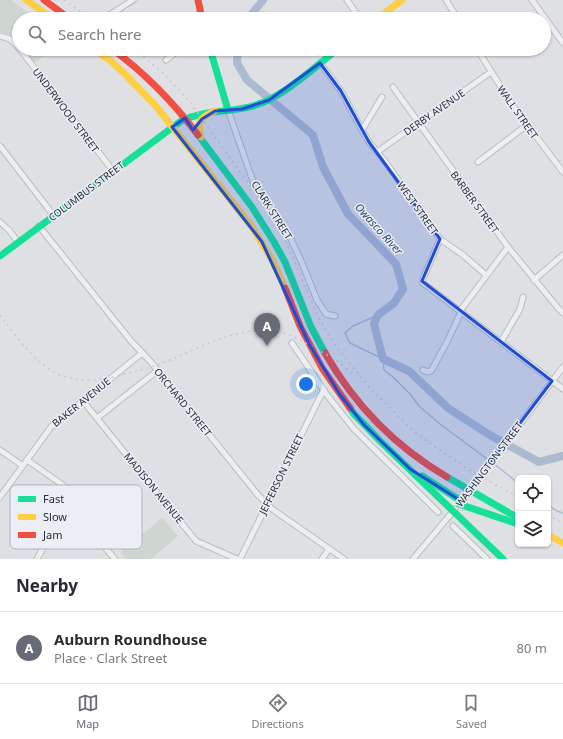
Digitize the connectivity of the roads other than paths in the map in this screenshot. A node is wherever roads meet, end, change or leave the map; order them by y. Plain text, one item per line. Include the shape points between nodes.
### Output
1 (26, 0) edge
2 (44, 0) edge
3 (133, 0) edge
4 (198, 0) edge
5 (348, 0) edge
6 (402, 0) edge
7 (446, 0) edge
8 (532, 0) edge
9 (43, 12) edge
10 (60, 12) edge
11 (114, 12) edge
12 (201, 12) edge
13 (356, 12) edge
14 (386, 12) edge
15 (454, 12) edge
16 (541, 12) edge
17 (551, 26) edge
18 (0, 36) edge
19 (12, 41) edge
20 (563, 43) edge
21 (25, 56) edge
22 (104, 56) edge
23 (121, 56) edge
24 (171, 56) edge
25 (212, 56) edge
26 (329, 56) edge
27 (481, 56) edge
28 (166, 60) dead end
29 (320, 63) junction
30 (491, 72) junction
31 (392, 87) dead end
32 (382, 97) dead end
33 (228, 110) junction
34 (215, 112) junction
35 (185, 118) junction
36 (418, 123) junction
37 (527, 124) junction
38 (172, 127) junction
39 (362, 130) junction
40 (0, 146) edge
41 (205, 146) junction
42 (377, 152) junction
43 (478, 162) dead end
44 (113, 171) junction
45 (563, 172) edge
46 (54, 216) junction
47 (0, 222) edge
48 (39, 226) junction
49 (440, 240) junction
50 (18, 242) junction
51 (508, 247) junction
52 (563, 254) edge
53 (0, 256) edge
54 (486, 275) junction
55 (534, 280) junction
56 (523, 297) dead end
57 (461, 311) junction
58 (563, 313) edge
59 (335, 316) dead end
60 (501, 342) junction
61 (292, 343) dead end
62 (142, 353) junction
63 (563, 367) edge
64 (423, 370) dead end
65 (158, 371) junction
66 (552, 381) junction
67 (563, 389) edge
68 (324, 390) junction
69 (83, 401) junction
70 (97, 418) junction
71 (0, 450) edge
72 (27, 460) junction
73 (23, 466) junction
74 (410, 469) junction
75 (63, 485) edge
76 (470, 490) junction
77 (0, 497) edge
78 (460, 502) junction
79 (266, 504) junction
80 (453, 511) junction
81 (438, 512) dead end
82 (515, 516) edge
83 (515, 523) edge
84 (452, 526) dead end
85 (551, 536) edge
86 (563, 543) edge
87 (42, 549) edge
88 (107, 549) edge
89 (329, 549) junction
90 (37, 559) edge
91 (115, 559) edge
92 (238, 559) edge
93 (322, 559) edge
94 (344, 559) edge
95 (413, 559) edge
96 (487, 559) edge
97 (503, 559) edge

1 - 9 main road
2 - 10 main road
3 - 11 street
4 - 12 main road
5 - 13 street
6 - 14 main road
7 - 15 street
8 - 16 street
17 - 20 street
18 - 19 street, UNDERWOOD STREET
21 - 44 street, UNDERWOOD STREET
22 - 38 main road via 133,81
23 - 35 main road via 148,78
24 - 28 street
25 - 33 main road, CLARK STREET
26 - 29 main road
27 - 30 street, WALL STREET
29 - 33 main road via 269,100 248,108
29 - 39 street, WEST STREET via 341,91
30 - 36 street, DERBY AVENUE
30 - 37 street, WALL STREET
31 - 36 street, BARBER STREET
32 - 39 street
33 - 34 main road
33 - 59 street, CLARK STREET via 254,184 290,237 320,305 326,314
34 - 35 main road
34 - 41 main road via 202,119 199,124 199,132
35 - 38 main road, COLUMBUS STREET
35 - 41 main road
36 - 42 street, DERBY AVENUE
36 - 51 street, BARBER STREET
37 - 43 street
37 - 45 street, WALL STREET
38 - 44 main road, COLUMBUS STREET
38 - 74 main road via 262,242 309,344 340,395 364,425
39 - 42 street, WEST STREET
40 - 46 street
41 - 76 main road via 270,235 288,269 320,346 355,398 377,423 402,445 431,467
42 - 49 street, WEST STREET
44 - 46 main road, COLUMBUS STREET
46 - 48 main road, COLUMBUS STREET
47 - 50 street
48 - 50 main road, COLUMBUS STREET
48 - 62 street, ORCHARD STREET
49 - 54 street
49 - 57 street, WEST STREET via 422,279 423,283
50 - 53 main road, COLUMBUS STREET
51 - 54 street
51 - 55 street, BARBER STREET
52 - 55 street
54 - 57 street
55 - 58 street, BARBER STREET
56 - 60 street via 520,309
57 - 60 street, WEST STREET
57 - 64 street via 431,371
60 - 66 street, WEST STREET
61 - 68 street
62 - 65 street, ORCHARD STREET
62 - 69 street, BAKER AVENUE
63 - 66 street, WASHINGTON STREET
65 - 70 street
65 - 79 street, ORCHARD STREET
66 - 67 street, WEST STREET
66 - 76 street, WASHINGTON STREET
68 - 79 street, JEFFERSON STREET
68 - 81 street via 354,429
69 - 70 street, MADISON AVENUE
69 - 72 street, BAKER AVENUE via 51,427
70 - 92 street, MADISON AVENUE via 196,541
71 - 73 street
72 - 73 street, BAKER AVENUE
72 - 75 street
73 - 77 street, BAKER AVENUE
74 - 78 main road
74 - 80 main road
76 - 78 street, WASHINGTON STREET
76 - 82 main road
78 - 80 street, WASHINGTON STREET
78 - 83 main road
79 - 89 street, ORCHARD STREET
79 - 92 street, JEFFERSON STREET
80 - 95 street, WASHINGTON STREET
80 - 97 main road
84 - 96 street
85 - 86 main road
87 - 90 street
88 - 91 street
89 - 93 street
89 - 94 street, ORCHARD STREET

